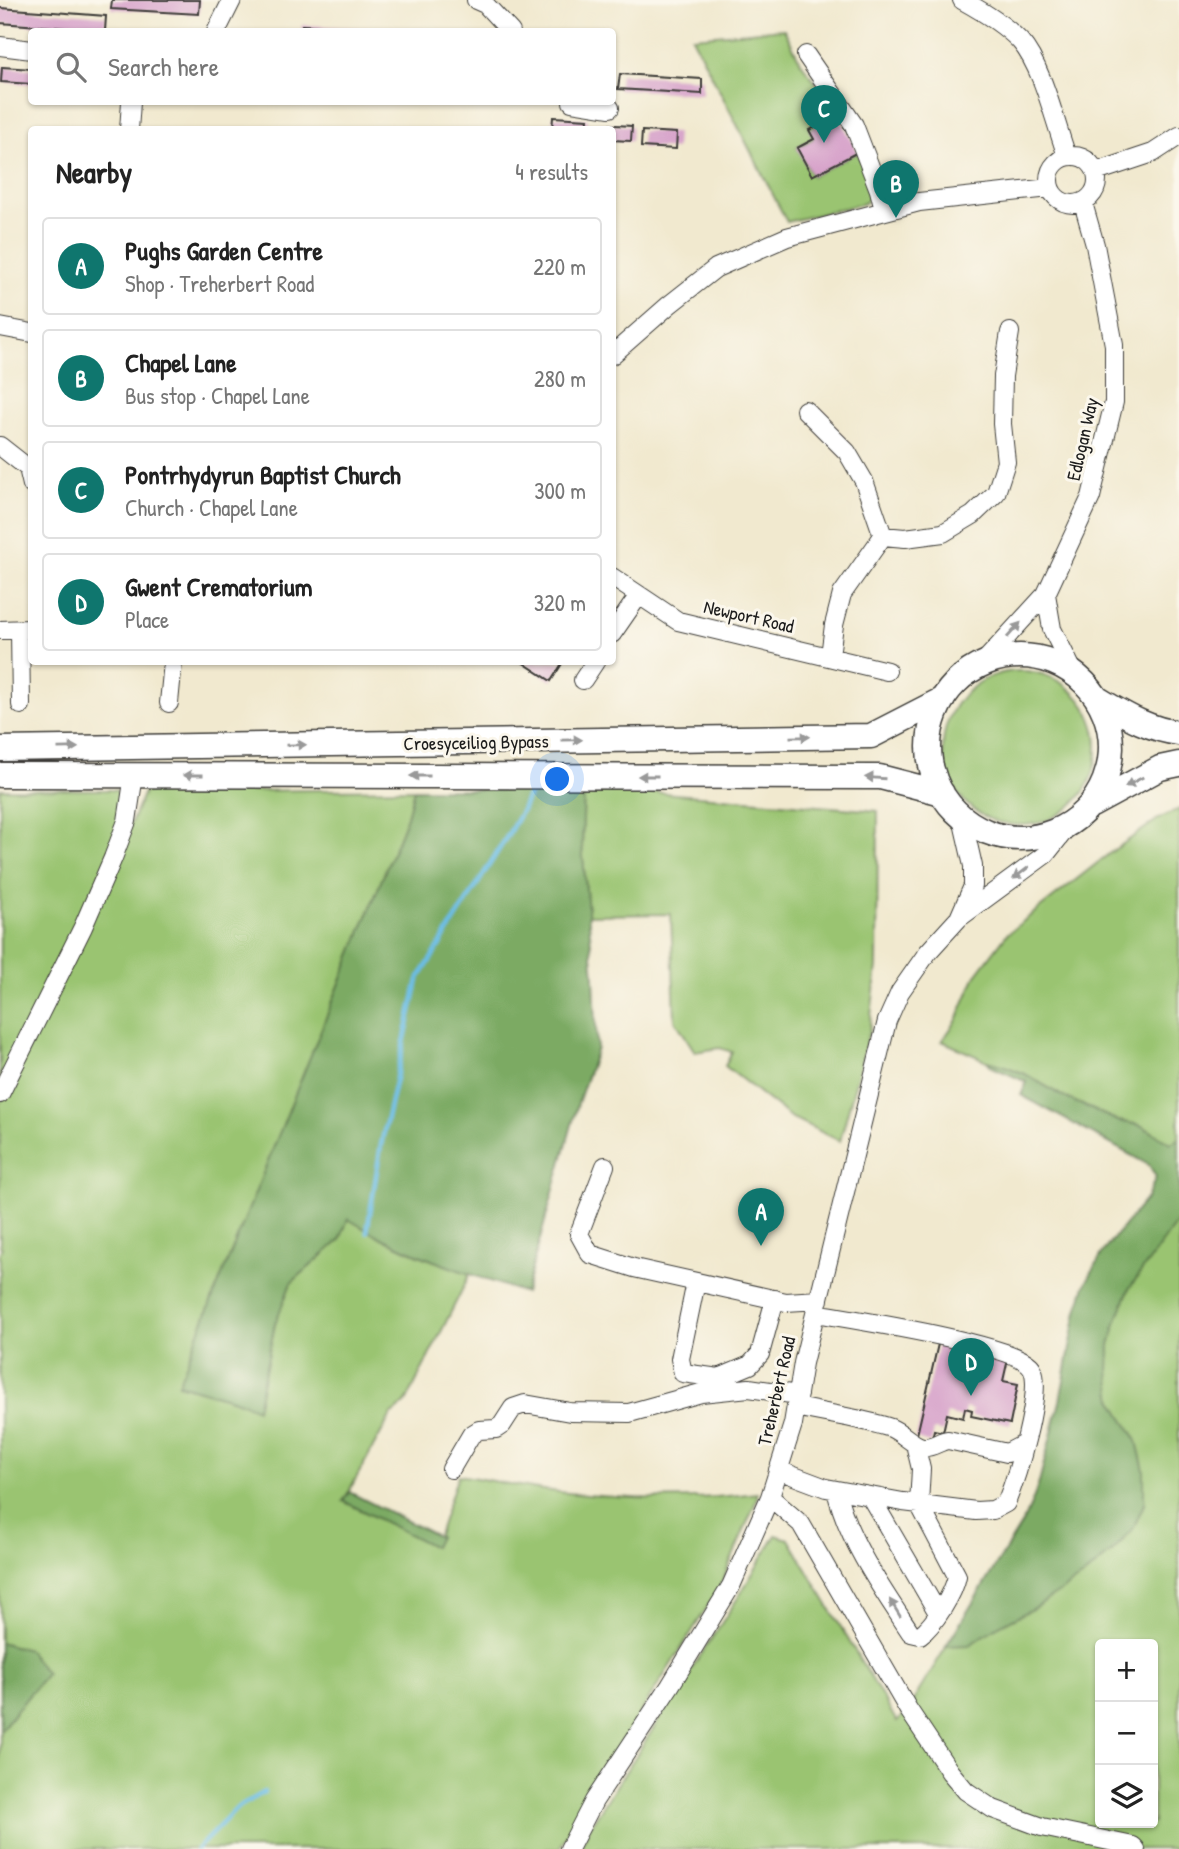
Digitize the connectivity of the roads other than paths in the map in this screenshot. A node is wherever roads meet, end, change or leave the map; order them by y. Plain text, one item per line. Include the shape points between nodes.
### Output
1 (232, 0) edge
2 (476, 0) edge
3 (962, 0) edge
4 (218, 28) edge
5 (507, 28) edge
6 (0, 46) edge
7 (28, 50) edge
8 (806, 55) dead end
9 (131, 105) edge
10 (591, 105) edge
11 (610, 108) dead end
12 (129, 126) edge
13 (1179, 136) edge
14 (1068, 156) junction
15 (1096, 172) junction
16 (1050, 188) junction
17 (1083, 203) junction
18 (884, 210) junction
19 (0, 327) edge
20 (28, 332) edge
21 (1010, 332) dead end
22 (616, 351) edge
23 (805, 410) dead end
24 (0, 446) edge
25 (28, 468) edge
26 (883, 536) junction
27 (616, 580) edge
28 (639, 594) junction
29 (1046, 594) junction
30 (616, 628) edge
31 (26, 629) edge
32 (0, 630) edge
33 (830, 656) junction
34 (173, 665) edge
35 (593, 665) edge
36 (981, 665) junction
37 (887, 671) dead end
38 (1074, 673) junction
39 (583, 680) dead end
40 (943, 699) junction
41 (1098, 699) junction
42 (169, 703) dead end
43 (21, 705) dead end
44 (1179, 733) edge
45 (0, 749) edge
46 (1179, 764) edge
47 (0, 775) edge
48 (134, 775) junction
49 (942, 793) junction
50 (1091, 805) junction
51 (962, 818) junction
52 (1069, 825) junction
53 (959, 918) junction
54 (0, 1094) edge
55 (605, 1166) dead end
56 (696, 1282) junction
57 (775, 1299) junction
58 (817, 1307) junction
59 (797, 1401) junction
60 (915, 1444) junction
61 (1024, 1444) junction
62 (451, 1469) dead end
63 (778, 1469) junction
64 (836, 1490) junction
65 (870, 1496) junction
66 (769, 1497) junction
67 (919, 1504) junction
68 (938, 1613) junction
69 (569, 1849) edge
70 (1136, 1849) edge

1 - 4 street
2 - 5 street
3 - 14 street via 1020,42 1037,69
6 - 7 street
8 - 18 street via 854,125
9 - 12 street
10 - 11 street
13 - 15 street via 1153,153
14 - 15 street via 1090,162
14 - 16 street via 1056,163 1049,175
15 - 17 street via 1093,195
16 - 17 street via 1057,199 1069,205
16 - 18 street
17 - 29 street, Edlogan Way via 1114,345 1114,402 1091,497
18 - 22 street via 787,237 716,268
19 - 20 street
21 - 26 street via 1003,376 1006,462 996,493 943,533
23 - 26 street via 847,452 864,481
24 - 25 street
26 - 33 street via 842,594
27 - 28 street, Newport Road
28 - 30 street
28 - 33 street, Newport Road via 678,621
36 -> 29 street, Edlogan Way
29 - 38 street via 1052,629
31 - 32 street
31 - 43 street
33 - 37 street, Newport Road
34 - 42 street
35 - 39 street
36 - 38 highway via 1029,656
36 - 40 highway
38 - 41 highway
45 -> 40 highway, Croesyceiliog Bypass via 872,736
40 - 49 highway via 929,746 932,770
41 - 44 highway via 1138,722
41 - 50 highway via 1109,725 1112,753 1106,781
46 -> 50 highway via 1160,768
47 - 48 highway, Croesyceiliog Bypass
49 -> 48 highway, Croesyceiliog Bypass via 880,777
48 - 54 street via 127,821 113,858
49 - 51 highway
50 - 52 highway
51 - 52 highway via 986,832 1014,839 1042,836
51 - 53 street, Treherbert Road via 973,886
52 -> 53 street, Treherbert Road via 1046,854
53 - 58 street, Treherbert Road via 900,992 887,1021
55 - 56 street via 579,1234 590,1254
56 - 57 street
56 - 57 street via 680,1359 683,1373 719,1377 750,1365 760,1354
57 - 58 street
58 - 59 street, Treherbert Road
58 - 61 street via 1010,1353 1028,1362 1036,1388
59 - 60 street via 888,1427
59 - 62 street via 749,1388 701,1393 629,1413 569,1412 525,1404 513,1408 496,1429 471,1434
59 - 63 street, Treherbert Road
60 - 61 street via 926,1447 948,1440 1007,1453
60 - 67 street via 921,1469
61 - 67 street via 1006,1503 976,1511
63 - 64 street
63 - 66 street, Treherbert Road
64 - 65 street
68 -> 64 street via 920,1635 911,1633 841,1512
65 - 67 street
65 - 68 street
66 - 69 street, Treherbert Road via 731,1586 594,1801
66 - 70 street via 801,1524 908,1709 966,1791 993,1809 1042,1827
67 - 68 street via 957,1576

